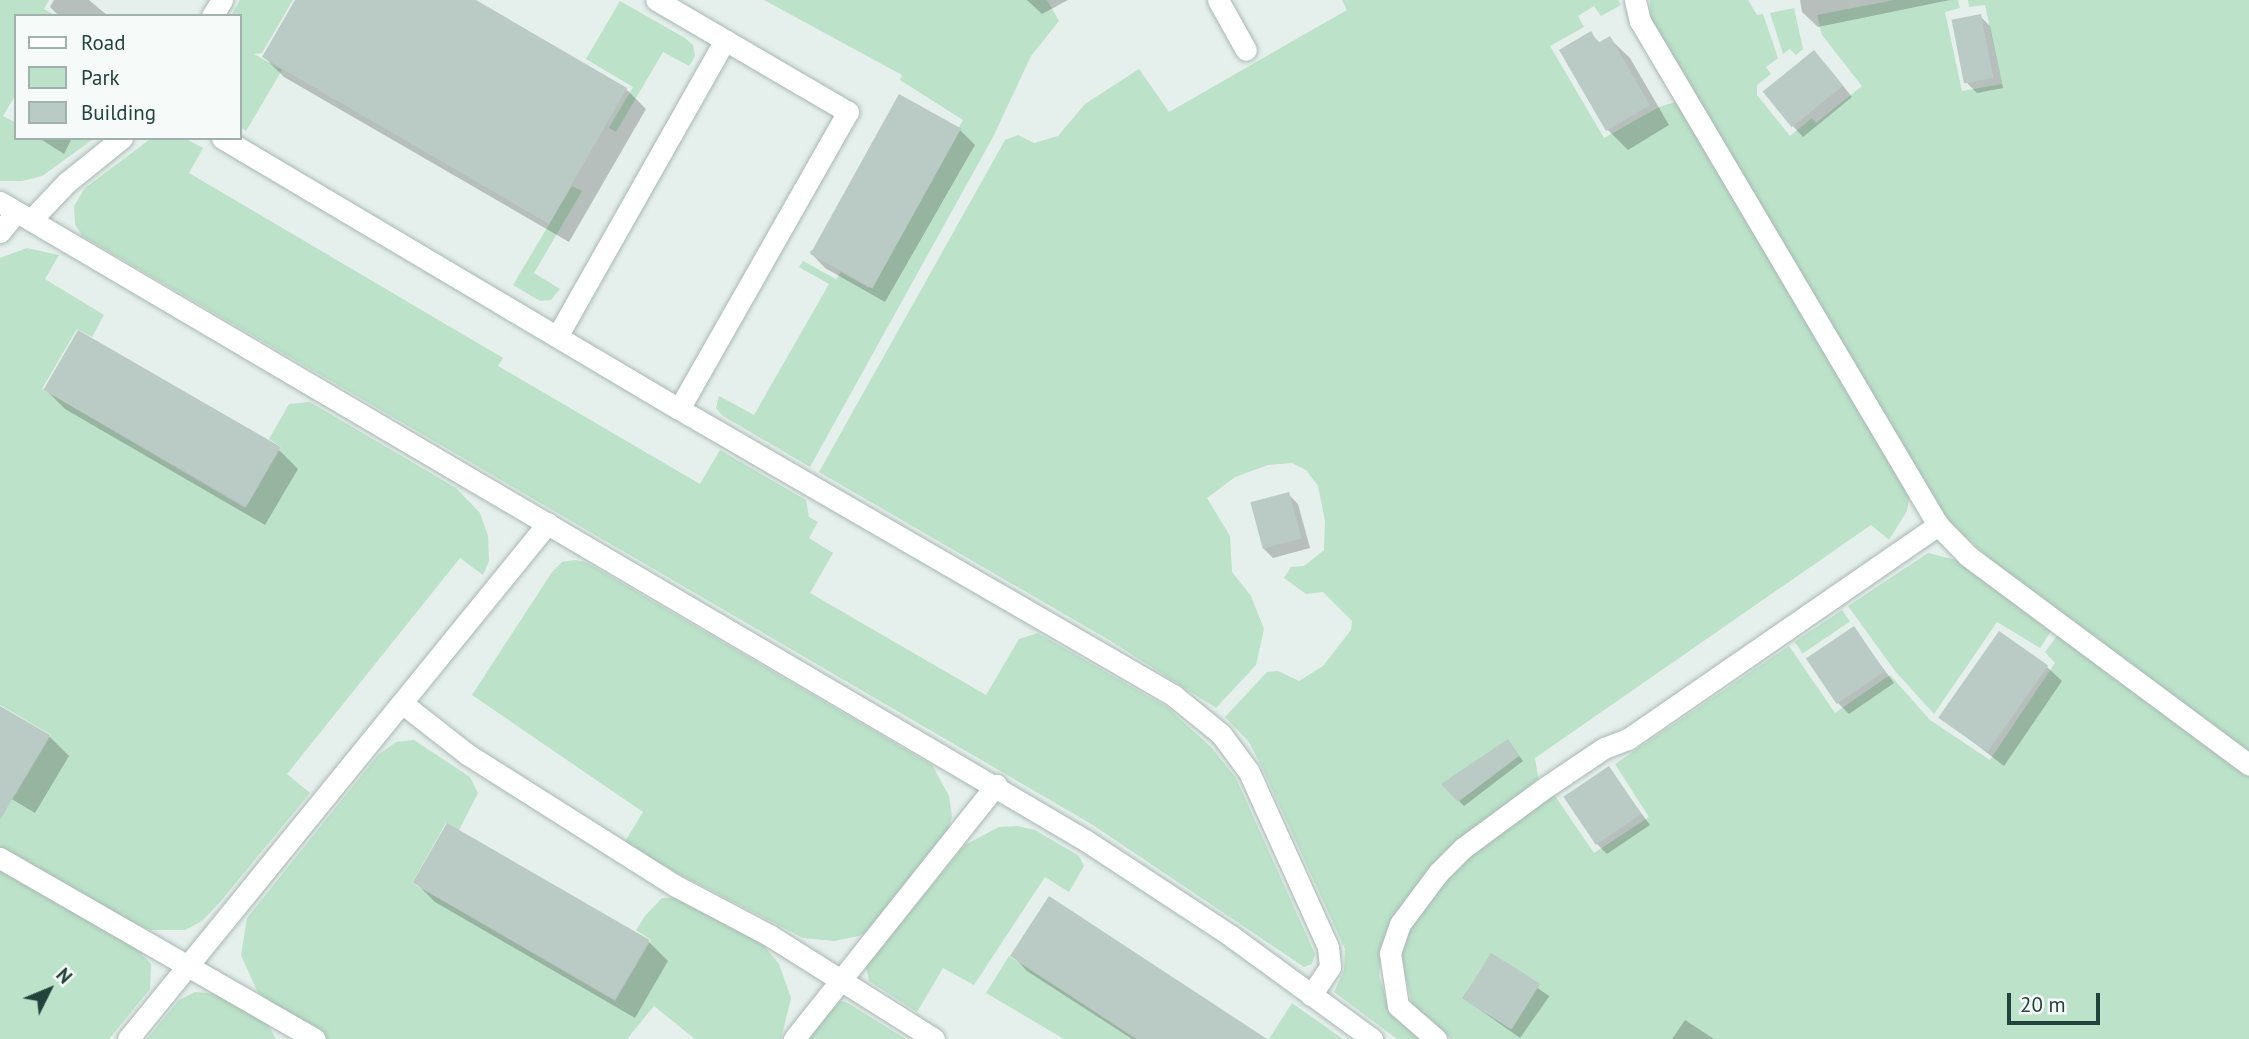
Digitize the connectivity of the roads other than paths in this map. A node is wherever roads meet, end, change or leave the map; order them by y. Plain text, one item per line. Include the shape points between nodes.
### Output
1 (656, 0) edge
2 (1218, 0) edge
3 (1635, 0) edge
4 (725, 40) junction
5 (1246, 50) dead end
6 (120, 140) edge
7 (225, 140) edge
8 (16, 212) edge
9 (0, 232) edge
10 (558, 334) junction
11 (679, 409) junction
12 (548, 523) junction
13 (1938, 525) junction
14 (402, 703) junction
15 (2249, 765) edge
16 (996, 785) junction
17 (0, 858) edge
18 (189, 965) junction
19 (842, 981) junction
20 (1311, 995) junction
21 (128, 1039) edge
22 (315, 1039) edge
23 (794, 1039) edge
24 (934, 1039) edge
25 (1371, 1039) edge
26 (1436, 1039) edge

1 - 4 lane
2 - 5 lane
3 - 13 lane via 1640,22
4 - 10 lane
4 - 11 lane via 848,113
6 - 8 lane via 66,183
7 - 10 lane
8 - 9 lane
8 - 12 lane
10 - 11 lane
11 - 20 lane via 1173,695 1221,734 1249,772 1328,947 1330,967
12 - 14 lane
12 - 16 lane
13 - 15 lane via 1968,555
13 - 26 lane via 1628,739 1604,748 1543,789 1463,848 1438,873 1400,924 1390,953 1398,1006
14 - 18 lane
14 - 19 lane via 467,754 676,886 769,935
16 - 19 lane
16 - 20 lane via 1219,929
17 - 18 lane
18 - 21 lane
18 - 22 lane
19 - 23 lane
19 - 24 lane
20 - 25 lane

